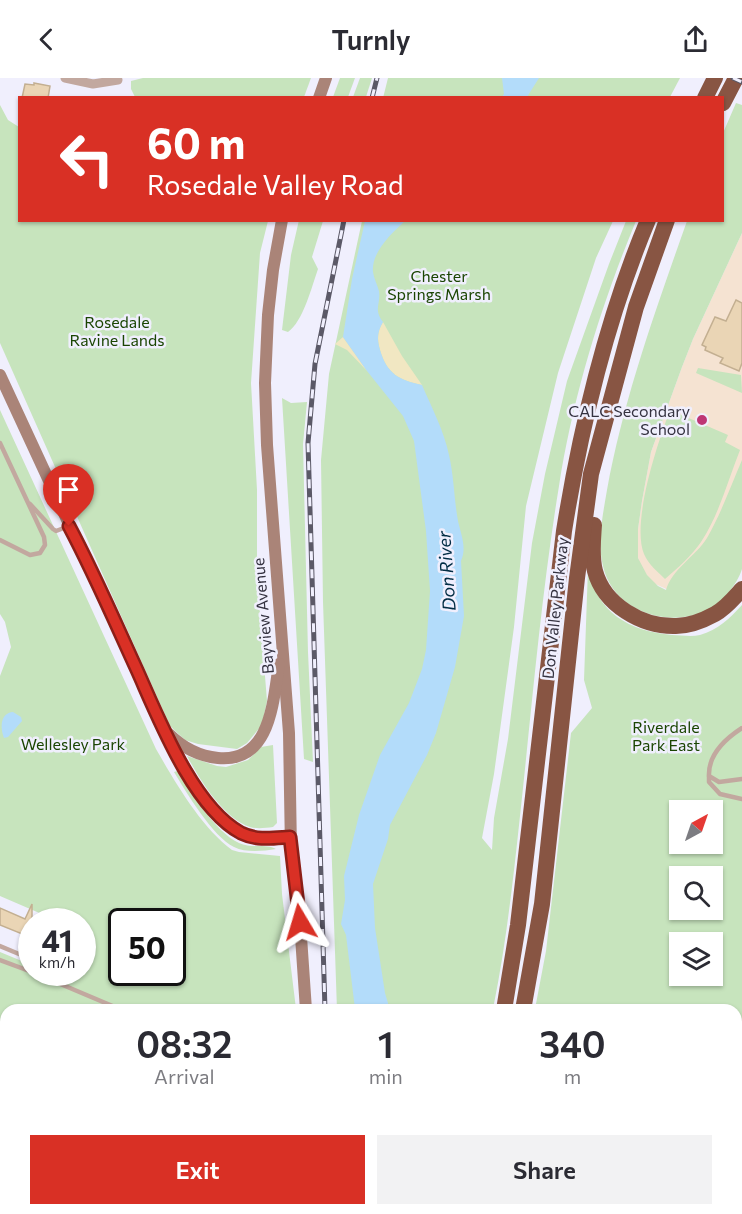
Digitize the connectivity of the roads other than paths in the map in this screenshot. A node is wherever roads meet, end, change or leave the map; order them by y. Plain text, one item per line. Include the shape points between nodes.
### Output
1 (65, 78) edge
2 (326, 78) edge
3 (715, 78) edge
4 (736, 78) edge
5 (118, 80) dead end
6 (320, 96) edge
7 (706, 96) edge
8 (724, 101) edge
9 (282, 222) edge
10 (647, 222) edge
11 (666, 222) edge
12 (0, 375) edge
13 (0, 443) edge
14 (591, 474) junction
15 (27, 503) junction
16 (69, 526) junction
17 (0, 540) edge
18 (742, 589) edge
19 (282, 639) junction
20 (163, 727) junction
21 (742, 728) edge
22 (709, 776) junction
23 (742, 779) edge
24 (742, 799) edge
25 (290, 837) junction
26 (0, 946) edge
27 (18, 954) edge
28 (0, 960) edge
29 (18, 967) edge
30 (65, 986) edge
31 (108, 1004) edge
32 (305, 1004) edge
33 (505, 1004) edge
34 (524, 1004) edge

1 - 5 street via 93,84
2 - 6 main road
3 - 7 highway
4 - 8 highway
9 - 19 main road, Bayview Avenue via 268,315 265,383
10 - 33 highway, Don Valley Parkway via 604,345 574,468
11 - 14 highway, Don Valley Parkway via 636,307
12 - 16 main road
13 - 15 lane
14 - 18 highway via 596,503 592,547 595,571 614,603 627,613 644,621 676,627 727,606
14 - 34 highway, Don Valley Parkway via 576,578 542,904
15 - 16 lane via 53,529
15 - 17 lane via 44,537 44,550 30,555
16 - 20 main road
19 - 20 main road via 271,715 256,745 244,754 230,759 193,752
19 - 25 main road, Bayview Avenue via 290,761
20 - 25 main road via 202,795 233,827 254,838
21 - 22 lane via 716,752
22 - 23 lane via 719,782
22 - 24 lane via 709,783 720,794
25 - 32 main road, Bayview Avenue
26 - 27 lane
28 - 29 lane
30 - 31 lane

